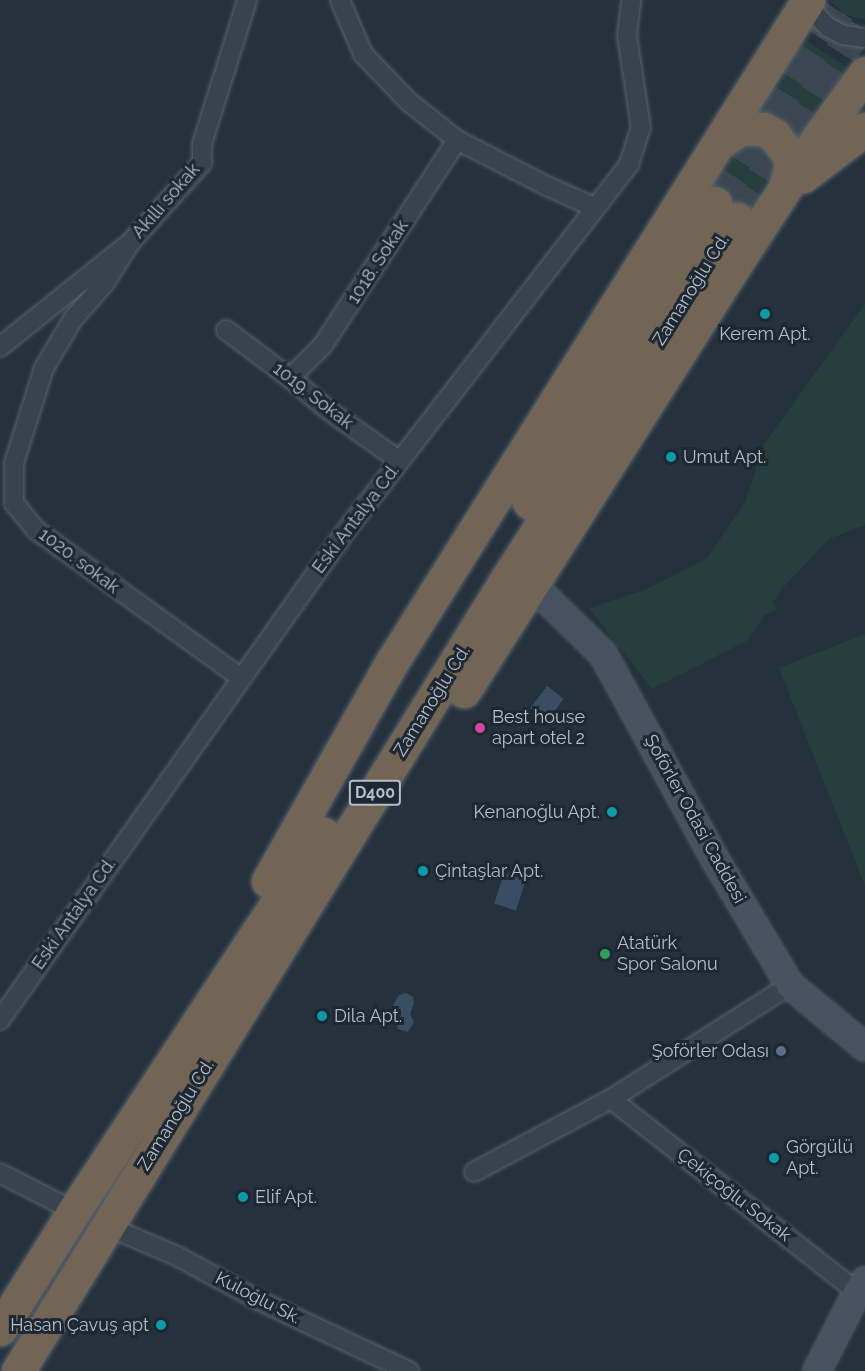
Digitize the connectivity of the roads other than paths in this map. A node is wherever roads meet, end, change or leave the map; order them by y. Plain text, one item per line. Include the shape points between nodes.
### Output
1 (247, 0) edge
2 (340, 0) edge
3 (631, 0) edge
4 (808, 0) edge
5 (865, 38) edge
6 (865, 73) edge
7 (865, 129) edge
8 (457, 140) junction
9 (719, 143) junction
10 (785, 190) junction
11 (594, 207) junction
12 (130, 243) junction
13 (226, 330) dead end
14 (0, 347) edge
15 (290, 378) junction
16 (400, 460) junction
17 (532, 585) junction
18 (240, 677) junction
19 (790, 985) junction
20 (240, 1011) junction
21 (0, 1020) edge
22 (193, 1030) junction
23 (865, 1047) edge
24 (611, 1099) junction
25 (474, 1172) dead end
26 (0, 1173) edge
27 (74, 1211) junction
28 (107, 1226) junction
29 (861, 1286) edge
30 (0, 1329) edge
31 (18, 1371) edge
32 (410, 1371) edge
33 (817, 1371) edge

1 - 12 street, Akıllı sokak via 202,144 202,163
2 - 8 street via 363,54 408,101
3 - 11 street, Eski Antalya Cd. via 627,34 641,129 629,164
4 - 5 street via 828,27 843,35
4 - 9 highway
6 - 10 highway
7 - 10 highway
8 - 11 street
8 - 15 street, 1018. Sokak via 323,345
9 - 10 highway via 739,129 763,129 774,135 790,161 790,179
9 - 22 highway via 392,662 220,962
10 - 17 highway
11 - 16 street, Eski Antalya Cd.
12 - 14 street, Akıllı sokak
12 - 18 street, 1020. sokak via 104,284 73,319 44,368 14,463 14,503 36,530
13 - 15 street, 1019. Sokak
15 - 16 street, 1019. Sokak via 327,410
16 - 18 street, Eski Antalya Cd.
17 - 19 street, Şoförler Odasi Caddesi via 603,654 716,861
17 - 20 highway via 328,899
18 - 21 street, Eski Antalya Cd.
19 - 23 street, Şoförler Odasi Caddesi
19 - 24 street
20 - 22 highway, Zamanoğlu Cd. / D400 via 505,582 726,211
20 - 28 highway, Zamanoğlu Cd. / D400
22 - 27 highway, Zamanoğlu Cd. / D400
24 - 25 street
24 - 29 street, Çekiçoğlu Sokak
26 - 27 street
27 - 30 highway, Zamanoğlu Cd. / D400
28 - 31 highway, Zamanoğlu Cd. / D400
28 - 32 street, Kuloğlu Sk. via 177,1256 260,1301
29 - 33 street

